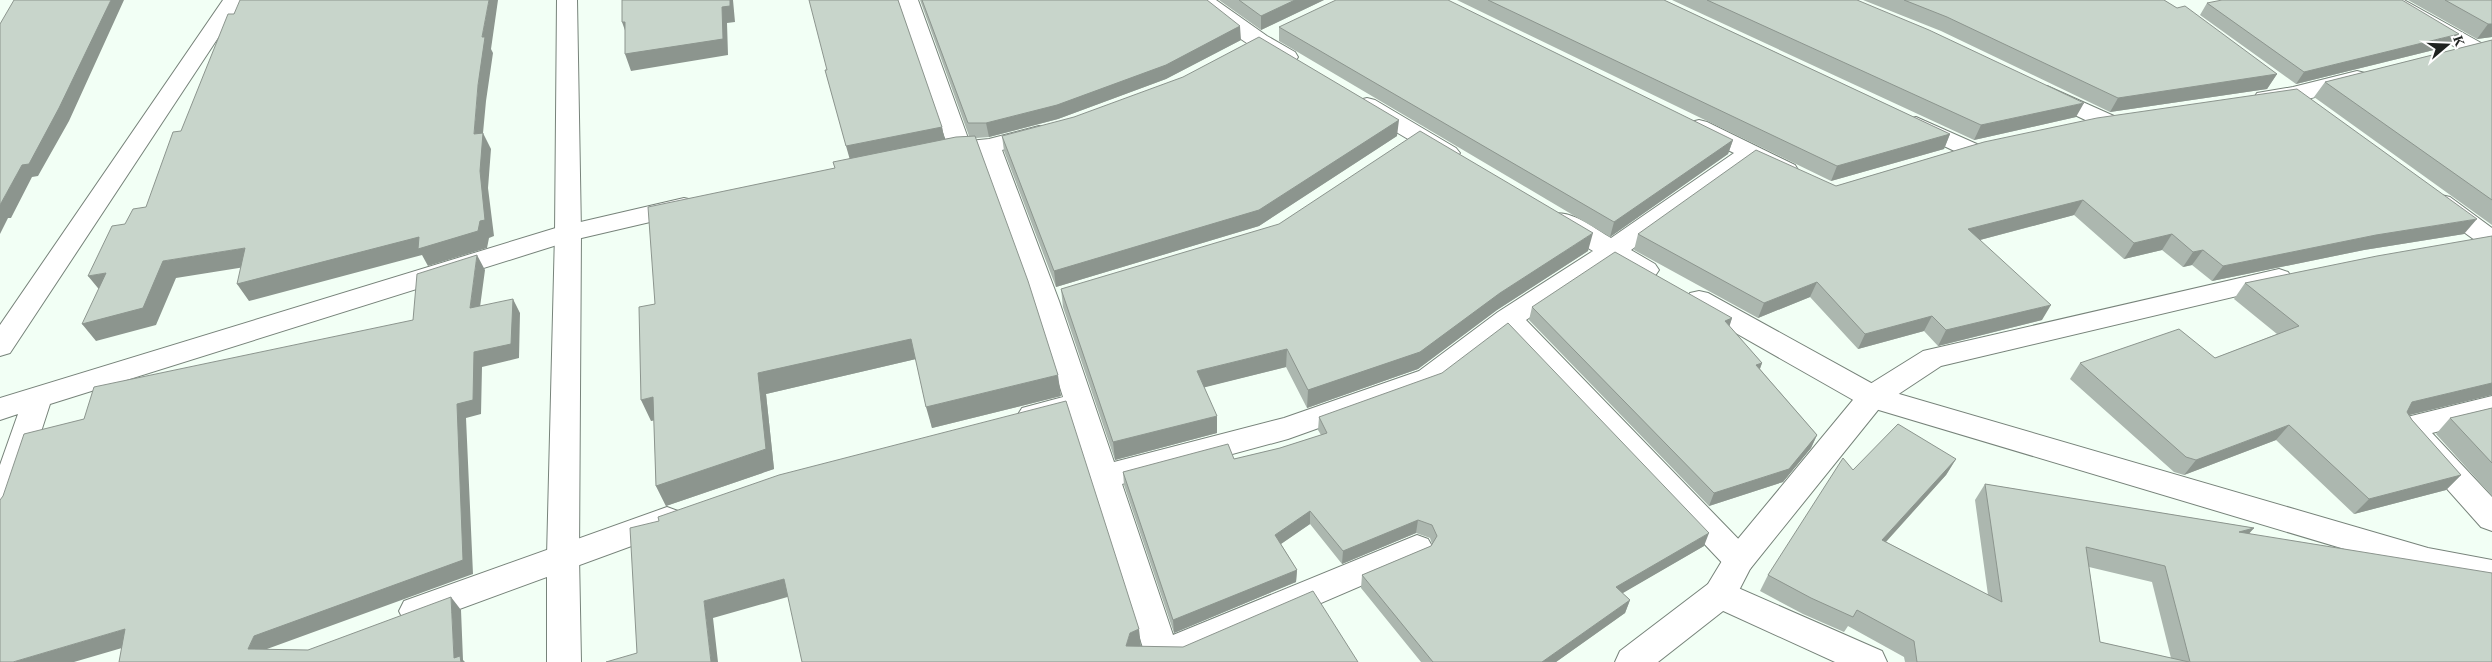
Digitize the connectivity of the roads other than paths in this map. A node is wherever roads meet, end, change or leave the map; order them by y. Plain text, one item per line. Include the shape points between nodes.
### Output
1 (234, 0) edge
2 (567, 0) edge
3 (908, 0) edge
4 (1202, 0) edge
5 (2389, 0) edge
6 (1285, 29) edge
7 (1259, 41) junction
8 (2483, 47) edge
9 (1234, 54) edge
10 (2446, 56) edge
11 (1310, 71) edge
12 (2378, 73) edge
13 (2270, 77) edge
14 (2028, 84) edge
15 (1343, 90) edge
16 (2293, 94) junction
17 (2244, 101) edge
18 (2317, 111) edge
19 (1900, 116) edge
20 (1679, 118) edge
21 (1058, 128) edge
22 (2068, 128) edge
23 (1419, 135) junction
24 (989, 146) junction
25 (960, 148) junction
26 (1396, 151) edge
27 (1750, 153) junction
28 (923, 156) edge
29 (1942, 158) edge
30 (1469, 165) edge
31 (1803, 179) edge
32 (2420, 187) edge
33 (704, 202) edge
34 (1536, 206) edge
35 (568, 233) junction
36 (2492, 240) edge
37 (2455, 246) edge
38 (1612, 251) junction
39 (2305, 273) edge
40 (1508, 319) junction
41 (0, 346) edge
42 (1872, 397) junction
43 (38, 398) junction
44 (1079, 404) junction
45 (2492, 407) edge
46 (0, 409) edge
47 (1003, 423) edge
48 (1104, 477) junction
49 (0, 509) edge
50 (691, 512) edge
51 (2492, 518) edge
52 (1417, 548) dead end
53 (563, 556) junction
54 (1739, 560) junction
55 (2492, 574) edge
56 (1720, 594) junction
57 (390, 621) edge
58 (1158, 660) edge
59 (564, 662) edge
60 (1632, 662) edge
61 (1870, 662) edge

1 - 41 street
2 - 35 street
3 - 25 street
4 - 7 street
5 - 8 street
6 - 7 street
7 - 9 street
7 - 11 street
8 - 10 street
12 - 16 street
13 - 16 street
14 - 22 street via 2116,120
15 - 23 street
16 - 17 street
16 - 18 street
19 - 29 street via 1980,148
20 - 27 street
21 - 24 street
23 - 26 street
23 - 30 street
24 - 25 street
24 - 44 street via 1056,298
25 - 28 street
27 - 31 street
27 - 38 street
32 - 36 street
33 - 35 street
34 - 38 street
35 - 43 street
35 - 53 street
36 - 37 street
38 - 40 street
38 - 42 street
39 - 42 street via 1933,358
40 - 48 street via 1429,378 1288,428
40 - 54 street
42 - 54 street
42 - 55 street via 2428,561
43 - 46 street
43 - 49 street
44 - 47 street
44 - 48 street
45 - 51 street via 2409,427
48 - 58 street
50 - 53 street
52 - 58 street
53 - 57 street
53 - 59 street
54 - 56 street
56 - 60 street
56 - 61 street

